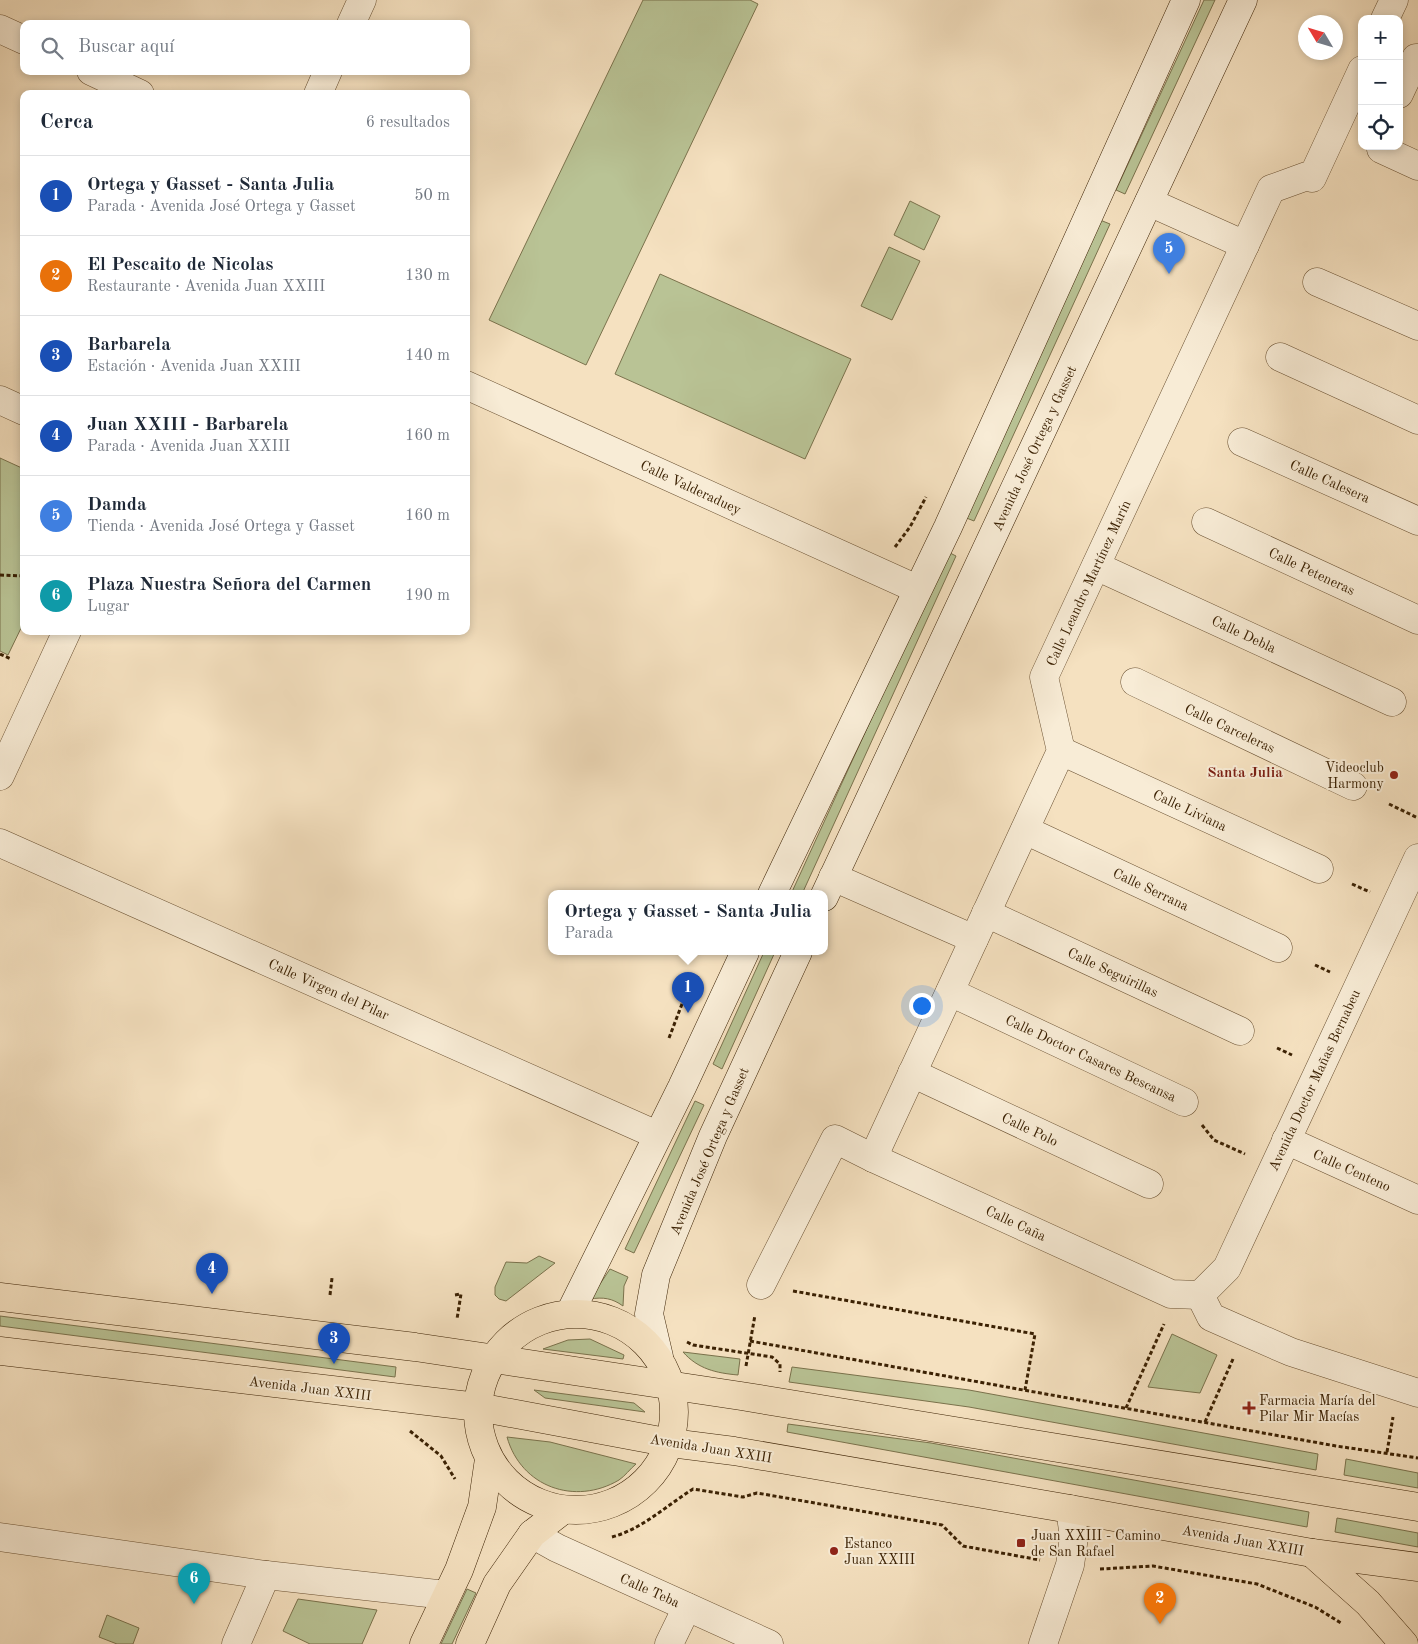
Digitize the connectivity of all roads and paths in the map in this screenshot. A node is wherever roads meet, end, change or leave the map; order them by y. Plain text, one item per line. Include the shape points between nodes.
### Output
1 (362, 0) edge
2 (1186, 0) edge
3 (1243, 0) edge
4 (1394, 0) edge
5 (1387, 15) edge
6 (353, 20) edge
7 (0, 29) edge
8 (20, 38) edge
9 (1418, 59) edge
10 (100, 75) edge
11 (326, 75) edge
12 (1358, 79) edge
13 (1403, 86) edge
14 (131, 90) edge
15 (320, 90) edge
16 (1383, 150) edge
17 (1418, 166) edge
18 (1149, 202) junction
19 (1245, 245) junction
20 (1317, 282) dead end
21 (1418, 326) edge
22 (1280, 357) dead end
23 (470, 387) edge
24 (0, 400) edge
25 (20, 409) edge
26 (1418, 420) edge
27 (1242, 442) dead end
28 (1418, 521) edge
29 (1206, 522) dead end
30 (1096, 566) junction
31 (0, 575) edge
32 (20, 576) edge
33 (917, 589) junction
34 (1418, 620) edge
35 (65, 635) edge
36 (0, 654) edge
37 (11, 659) dead end
38 (1135, 682) dead end
39 (1392, 702) dead end
40 (1061, 751) junction
41 (0, 776) edge
42 (1353, 786) dead end
43 (1389, 804) dead end
44 (1418, 818) edge
45 (1025, 830) junction
46 (0, 843) edge
47 (1418, 858) edge
48 (1319, 869) dead end
49 (829, 887) edge
50 (774, 890) edge
51 (986, 913) junction
52 (974, 939) junction
53 (1278, 948) dead end
54 (744, 955) edge
55 (797, 955) edge
56 (700, 973) dead end
57 (950, 992) junction
58 (1240, 1031) dead end
59 (693, 1062) junction
60 (912, 1073) junction
61 (1184, 1102) joint
62 (657, 1135) junction
63 (1286, 1140) junction
64 (872, 1158) junction
65 (1273, 1166) junction
66 (1149, 1184) dead end
67 (1418, 1200) edge
68 (332, 1278) dead end
69 (761, 1285) junction
70 (455, 1294) dead end
71 (330, 1295) dead end
72 (1200, 1295) junction
73 (0, 1297) edge
74 (570, 1313) junction
75 (457, 1320) dead end
76 (1245, 1332) junction
77 (686, 1341) dead end
78 (750, 1341) junction
79 (0, 1351) edge
80 (748, 1353) junction
81 (659, 1357) junction
82 (493, 1359) junction
83 (673, 1386) junction
84 (1025, 1390) junction
85 (1418, 1393) edge
86 (741, 1396) junction
87 (774, 1402) junction
88 (478, 1407) junction
89 (1126, 1408) junction
90 (1205, 1422) junction
91 (671, 1443) junction
92 (441, 1456) dead end
93 (763, 1456) junction
94 (1418, 1458) edge
95 (489, 1460) junction
96 (458, 1486) dead end
97 (757, 1492) junction
98 (1418, 1507) edge
99 (1070, 1508) junction
100 (563, 1510) junction
101 (532, 1534) junction
102 (0, 1537) edge
103 (606, 1539) dead end
104 (1312, 1553) junction
105 (1070, 1565) junction
106 (1418, 1568) edge
107 (266, 1575) junction
108 (446, 1595) junction
109 (687, 1607) junction
110 (1347, 1627) dead end
111 (762, 1641) edge
112 (243, 1642) edge
113 (424, 1644) edge
114 (470, 1644) edge
115 (670, 1644) edge
116 (1043, 1644) edge
117 (1404, 1644) edge

1 - 6 street
2 - 33 street
3 - 18 street, Avenida José Ortega y Gasset
4 - 5 street
7 - 8 street
9 - 13 street
10 - 14 street
11 - 15 street
12 - 19 street, Calle Leandro Martínez Marín via 1312,178 1307,176 1271,189
16 - 17 street
18 - 19 street
18 - 49 street, Avenida José Ortega y Gasset
19 - 30 street, Calle Leandro Martínez Marín
20 - 21 street
22 - 26 street
23 - 33 street, Calle Valderaduey
24 - 25 street
27 - 28 street, Calle Calesera
29 - 34 street, Calle Peteneras
30 - 39 street, Calle Debla
30 - 40 street, Calle Leandro Martínez Marín via 1044,677
31 - 32 path
33 - 50 street
35 - 41 street
36 - 37 path
38 - 42 street, Calle Carceleras
40 - 45 street
40 - 48 street, Calle Liviana
43 - 44 path
45 - 51 street
45 - 53 street, Calle Serrana
46 - 62 street, Calle Virgen del Pilar
47 - 63 street, Avenida Doctor Mañas Bernabeu
49 - 52 street
51 - 52 street
51 - 58 street, Calle Seguirillas
52 - 57 street
54 - 59 street
55 - 81 street, Avenida José Ortega y Gasset via 713,1136 656,1276 649,1314
56 - 59 path via 669,1036 670,1049
57 - 60 street
57 - 61 street, Calle Doctor Casares Bescansa
59 - 62 street
60 - 64 street
60 - 66 street, Calle Polo
61 - 65 path, Calle Doctor Casares Bescansa via 1214,1140
62 - 74 street
63 - 65 street, Avenida Doctor Mañas Bernabeu
63 - 67 street, Calle Centeno
64 - 69 street, Calle Caña via 835,1139
64 - 72 street, Calle Caña via 1171,1294
65 - 72 street, Avenida Doctor Mañas Bernabeu via 1227,1268
68 - 71 path
69 - 78 path
69 - 84 path via 1035,1334
70 - 75 path via 461,1294
72 - 76 street via 1212,1317
72 - 89 path via 1165,1321
73 - 82 main road
74 - 81 main road via 596,1315 621,1323 642,1337
74 - 82 main road via 540,1320 513,1336
76 - 85 street via 1291,1352
76 - 90 path
77 - 80 path via 693,1345
78 - 80 path
78 - 84 path
79 - 88 main road, Avenida Juan XXIII
80 - 86 path
80 - 87 path via 772,1357 780,1364
81 - 83 main road
82 - 83 main road
82 - 88 main road via 482,1382
83 - 86 main road
83 - 91 main road via 676,1415
84 - 89 path
86 - 87 main road
87 - 98 main road
88 - 91 main road, Avenida Juan XXIII
88 - 95 main road via 480,1434
89 - 90 path
90 - 94 path
91 - 93 main road, Avenida Juan XXIII
91 - 100 main road via 647,1482 608,1506
92 - 96 path
93 - 97 path
93 - 99 main road, Avenida Juan XXIII
95 - 100 main road via 502,1478 520,1494
95 - 108 main road via 482,1507 460,1570
97 - 103 path via 743,1497 693,1489 649,1520
97 - 105 path via 942,1526 963,1546
99 - 104 main road, Avenida Juan XXIII
99 - 105 street via 1074,1536
100 - 101 main road
101 - 109 street, Calle Teba
101 - 114 main road via 497,1584
102 - 107 street
104 - 106 main road, Avenida Juan XXIII
104 - 117 main road via 1368,1603
105 - 110 path via 1105,1570 1153,1566 1257,1584 1315,1607
105 - 116 street
107 - 108 street
107 - 112 street
108 - 113 main road
109 - 111 street, Calle Teba
109 - 115 street

